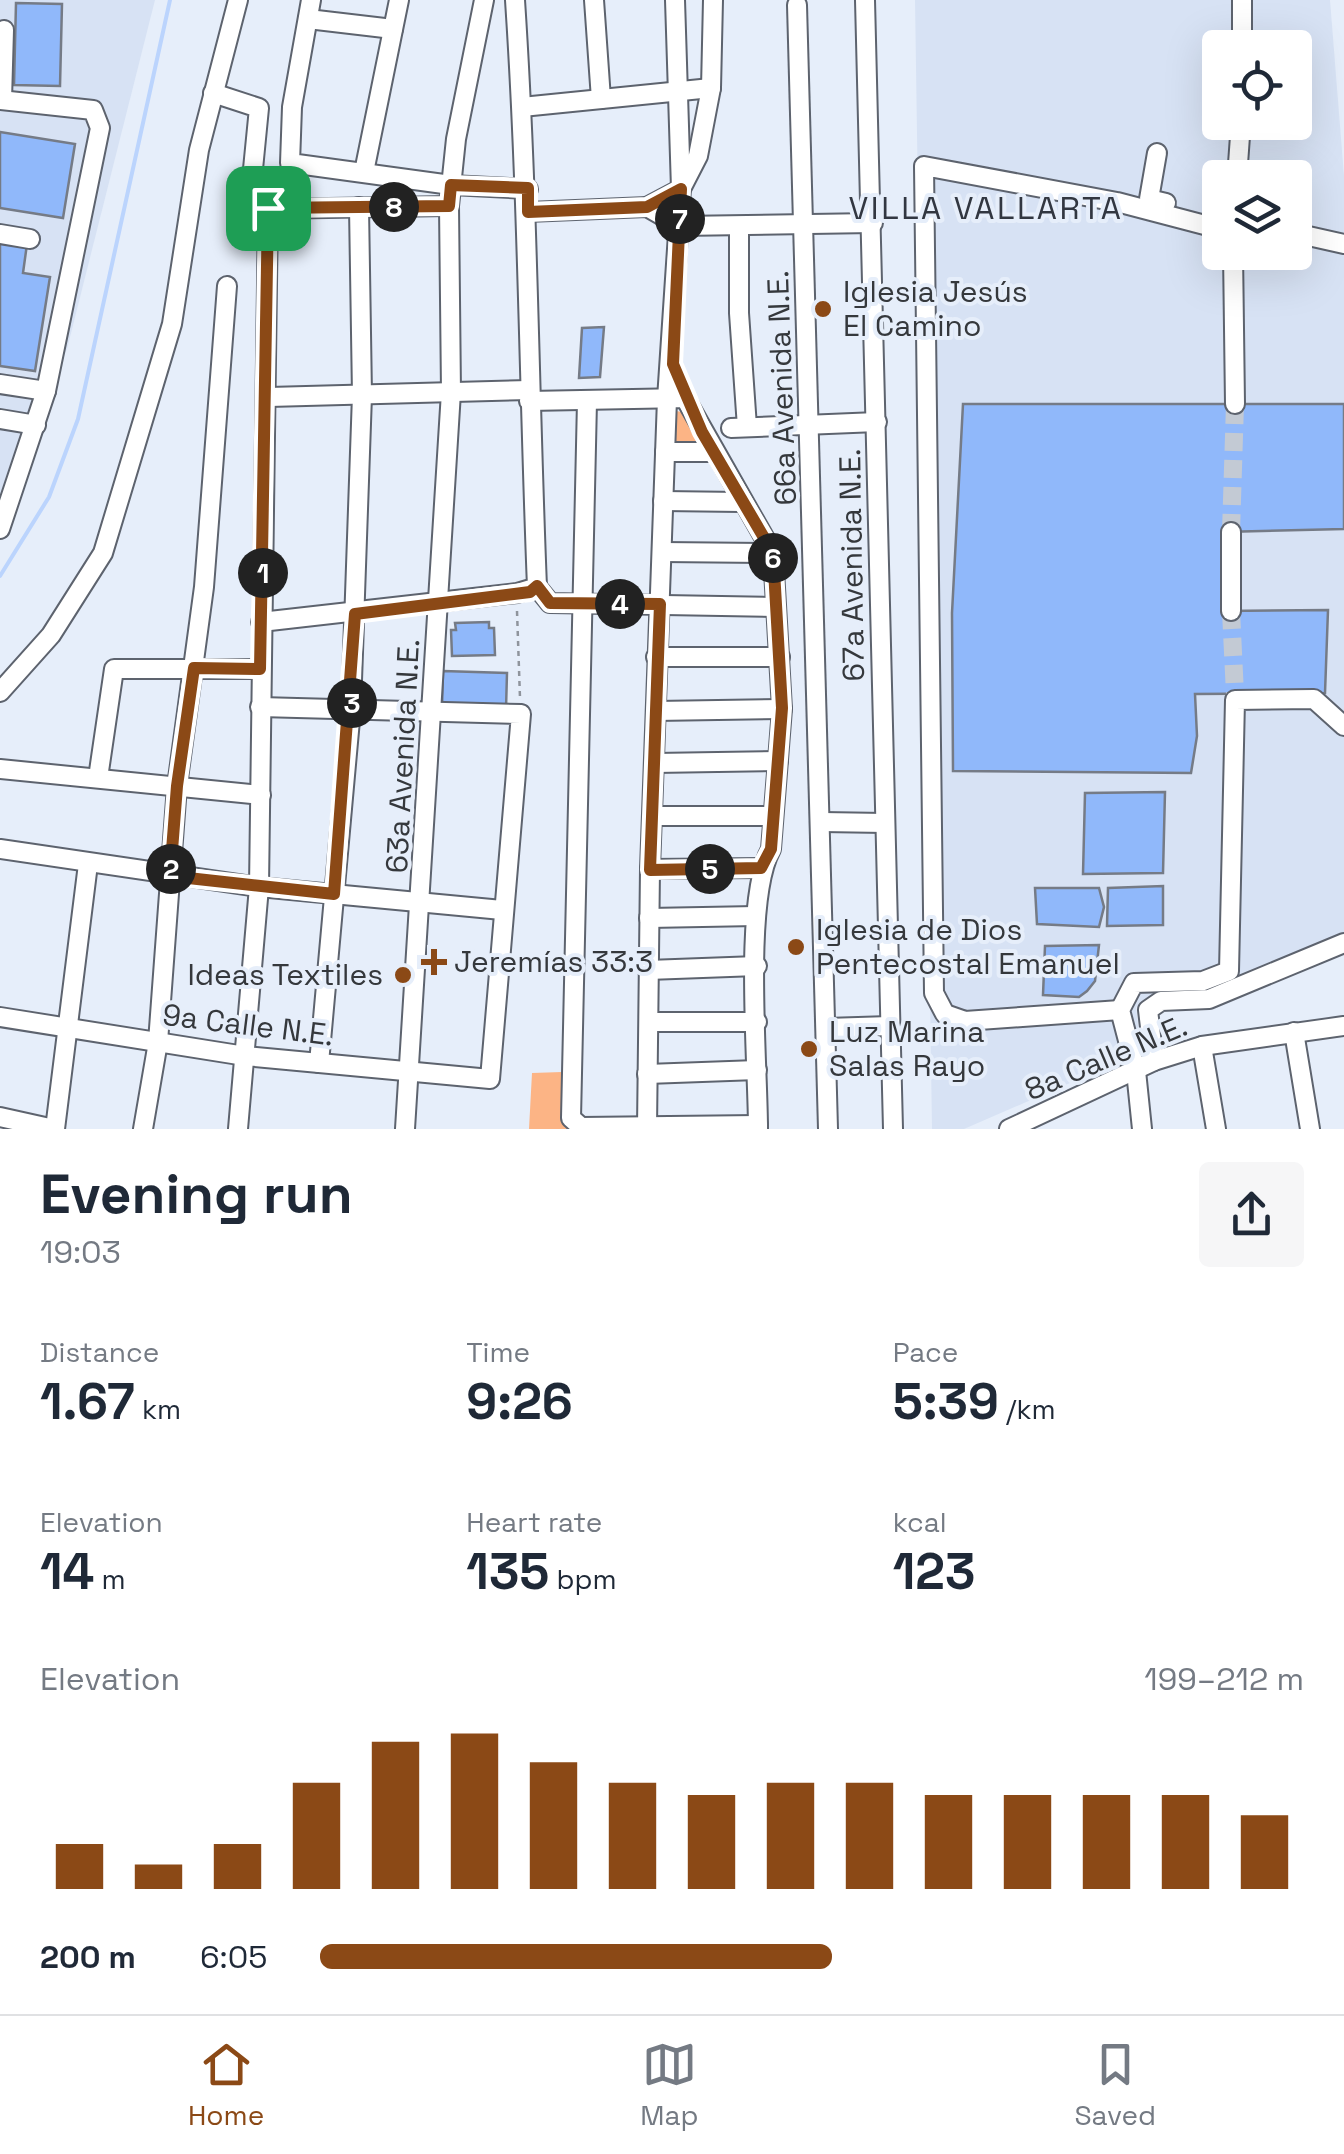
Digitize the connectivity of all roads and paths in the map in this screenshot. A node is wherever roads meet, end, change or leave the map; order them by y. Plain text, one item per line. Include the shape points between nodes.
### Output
1 (238, 0) edge
2 (399, 0) edge
3 (484, 0) edge
4 (515, 0) edge
5 (594, 0) edge
6 (675, 0) edge
7 (713, 0) edge
8 (865, 0) edge
9 (1242, 0) edge
10 (798, 5) dead end
11 (310, 9) edge
12 (393, 29) junction
13 (4, 30) dead end
14 (1242, 30) edge
15 (711, 88) junction
16 (680, 91) junction
17 (213, 92) junction
18 (601, 99) junction
19 (1, 100) edge
20 (522, 107) junction
21 (1157, 153) dead end
22 (364, 172) junction
23 (451, 185) junction
24 (528, 188) junction
25 (681, 189) junction
26 (449, 206) junction
27 (359, 207) junction
28 (647, 207) junction
29 (268, 208) junction
30 (528, 212) junction
31 (1202, 212) edge
32 (873, 223) junction
33 (1202, 224) edge
34 (687, 226) junction
35 (804, 226) junction
36 (739, 227) junction
37 (0, 234) edge
38 (1312, 237) edge
39 (30, 239) dead end
40 (1344, 244) edge
41 (1233, 270) edge
42 (227, 286) dead end
43 (0, 384) edge
44 (46, 391) junction
45 (451, 392) junction
46 (362, 395) junction
47 (529, 396) junction
48 (268, 397) junction
49 (676, 398) junction
50 (587, 401) junction
51 (1235, 404) tunnel mouth
52 (0, 419) edge
53 (878, 422) junction
54 (811, 425) junction
55 (36, 426) junction
56 (665, 452) junction
57 (713, 452) junction
58 (663, 501) junction
59 (741, 502) junction
60 (0, 529) edge
61 (1231, 532) tunnel mouth
62 (662, 552) junction
63 (773, 553) junction
64 (537, 586) junction
65 (517, 593) junction
66 (439, 603) junction
67 (585, 604) junction
68 (660, 604) junction
69 (776, 607) junction
70 (1231, 610) tunnel mouth
71 (355, 614) junction
72 (261, 622) junction
73 (656, 657) junction
74 (780, 657) junction
75 (194, 668) junction
76 (260, 669) junction
77 (0, 692) edge
78 (260, 707) junction
79 (782, 708) junction
80 (352, 709) junction
81 (434, 711) junction
82 (656, 711) junction
83 (521, 714) junction
84 (1344, 726) edge
85 (778, 760) junction
86 (654, 763) junction
87 (0, 768) edge
88 (98, 778) junction
89 (177, 786) junction
90 (260, 795) junction
91 (653, 816) junction
92 (771, 816) junction
93 (822, 822) junction
94 (885, 823) junction
95 (0, 849) edge
96 (88, 864) junction
97 (761, 868) junction
98 (650, 870) junction
99 (170, 876) junction
100 (259, 887) junction
101 (334, 894) junction
102 (422, 902) junction
103 (502, 910) junction
104 (756, 916) junction
105 (649, 918) junction
106 (1344, 942) edge
107 (757, 966) junction
108 (648, 970) junction
109 (1120, 1010) junction
110 (0, 1016) edge
111 (649, 1022) junction
112 (757, 1022) junction
113 (890, 1026) junction
114 (1344, 1026) edge
115 (70, 1027) junction
116 (826, 1028) junction
117 (1294, 1032) junction
118 (158, 1042) junction
119 (1202, 1046) junction
120 (245, 1056) junction
121 (1154, 1061) junction
122 (319, 1063) junction
123 (757, 1070) junction
124 (1136, 1070) junction
125 (406, 1072) junction
126 (647, 1074) junction
127 (0, 1117) edge
128 (646, 1127) edge
129 (758, 1127) edge
130 (54, 1129) edge
131 (144, 1129) edge
132 (238, 1129) edge
133 (405, 1129) edge
134 (828, 1129) edge
135 (893, 1129) edge
136 (1009, 1129) edge
137 (1142, 1129) edge
138 (1216, 1129) edge
139 (1310, 1129) edge

1 - 17 street
2 - 12 street
3 - 23 street, 63a Avenida N.E.
4 - 20 street
5 - 18 street
6 - 16 street
7 - 15 street
8 - 32 street, 67a Avenida N.E.
9 - 14 street
10 - 35 street, 66a Avenida N.E.
11 - 12 street
11 - 22 street via 292,107 290,163
12 - 22 street
13 - 19 street
15 - 16 street
15 - 25 street via 698,156
16 - 18 street
16 - 25 street
17 - 29 street via 259,108 253,170
17 - 77 street via 172,324 103,553 50,634
18 - 20 street
19 - 44 street via 93,110 100,128
20 - 24 street
21 - 31 street via 1149,199
22 - 23 street
23 - 24 street
23 - 26 street, 63a Avenida N.E.
24 - 30 street
25 - 28 street
25 - 34 street
26 - 27 street
26 - 45 street, 63a Avenida N.E.
27 - 29 street
27 - 46 street
28 - 30 street
28 - 34 street
29 - 48 street
30 - 47 street
32 - 35 street
32 - 53 street, 67a Avenida N.E.
33 - 109 street via 924,166 934,993 945,1014 965,1021
34 - 36 street
34 - 49 street via 673,364
35 - 36 street
35 - 54 street, 66a Avenida N.E.
36 - 54 street via 739,428
37 - 39 street
38 - 40 street
41 - 51 street
42 - 75 street
43 - 44 street
44 - 55 street
45 - 46 street
45 - 47 street
45 - 66 street, 63a Avenida N.E.
46 - 48 street
46 - 71 street
47 - 50 street
47 - 64 street
48 - 72 street
49 - 50 street
49 - 56 street
49 - 57 street
50 - 67 street
52 - 55 street
53 - 54 street
53 - 94 street, 67a Avenida N.E.
54 - 93 street, 66a Avenida N.E.
55 - 60 street
56 - 57 street
56 - 58 street
57 - 59 street
58 - 59 street
58 - 62 street
59 - 63 street
61 - 70 street
62 - 63 street
62 - 68 street
63 - 69 street
64 - 65 street
64 - 67 street via 550,603
65 - 66 street
65 - 83 path
66 - 71 street
66 - 81 street, 63a Avenida N.E.
67 - 68 street
67 - 128 street via 572,1118 580,1126
68 - 69 street
68 - 73 street
69 - 74 street
71 - 72 street
71 - 80 street
72 - 76 street
73 - 74 street
73 - 82 street
74 - 79 street
75 - 76 street
75 - 88 street via 114,670
75 - 89 street
76 - 78 street
78 - 80 street
78 - 90 street
79 - 82 street
79 - 85 street
80 - 81 street
80 - 101 street
81 - 83 street
81 - 102 street, 63a Avenida N.E.
82 - 86 street
83 - 103 street
84 - 109 street via 1314,699 1235,697 1229,970 1203,982 1134,984
85 - 86 street
85 - 92 street
86 - 91 street
87 - 88 street
88 - 89 street
89 - 90 street
89 - 99 street
90 - 100 street
91 - 92 street
91 - 98 street
92 - 97 street via 771,849
93 - 94 street
93 - 116 street, 66a Avenida N.E.
94 - 113 street, 67a Avenida N.E.
95 - 96 street
96 - 99 street
96 - 115 street
97 - 98 street
97 - 104 street
98 - 105 street
99 - 100 street
99 - 118 street
100 - 101 street
100 - 120 street
101 - 102 street
101 - 122 street
102 - 103 street
102 - 125 street, 63a Avenida N.E.
103 - 125 street, 9a Calle N.E. via 490,1080
104 - 105 street
104 - 107 street
105 - 108 street
106 - 121 street via 1209,999 1162,1001 1148,1010
107 - 108 street
107 - 112 street
108 - 111 street
109 - 124 street
110 - 115 street, 9a Calle N.E.
111 - 112 street
111 - 126 street
112 - 123 street
113 - 116 street
113 - 135 street, 67a Avenida N.E.
114 - 117 street, 8a Calle N.E.
115 - 118 street, 9a Calle N.E.
115 - 130 street
116 - 134 street, 66a Avenida N.E.
117 - 119 street, 8a Calle N.E.
117 - 139 street
118 - 120 street, 9a Calle N.E.
118 - 131 street
119 - 121 street, 8a Calle N.E.
119 - 138 street
120 - 122 street, 9a Calle N.E.
120 - 132 street
121 - 124 street, 8a Calle N.E.
122 - 125 street, 9a Calle N.E.
123 - 126 street
123 - 129 street
124 - 136 street, 8a Calle N.E.
124 - 137 street
125 - 133 street, 63a Avenida N.E.
126 - 128 street
127 - 130 street
128 - 129 street

